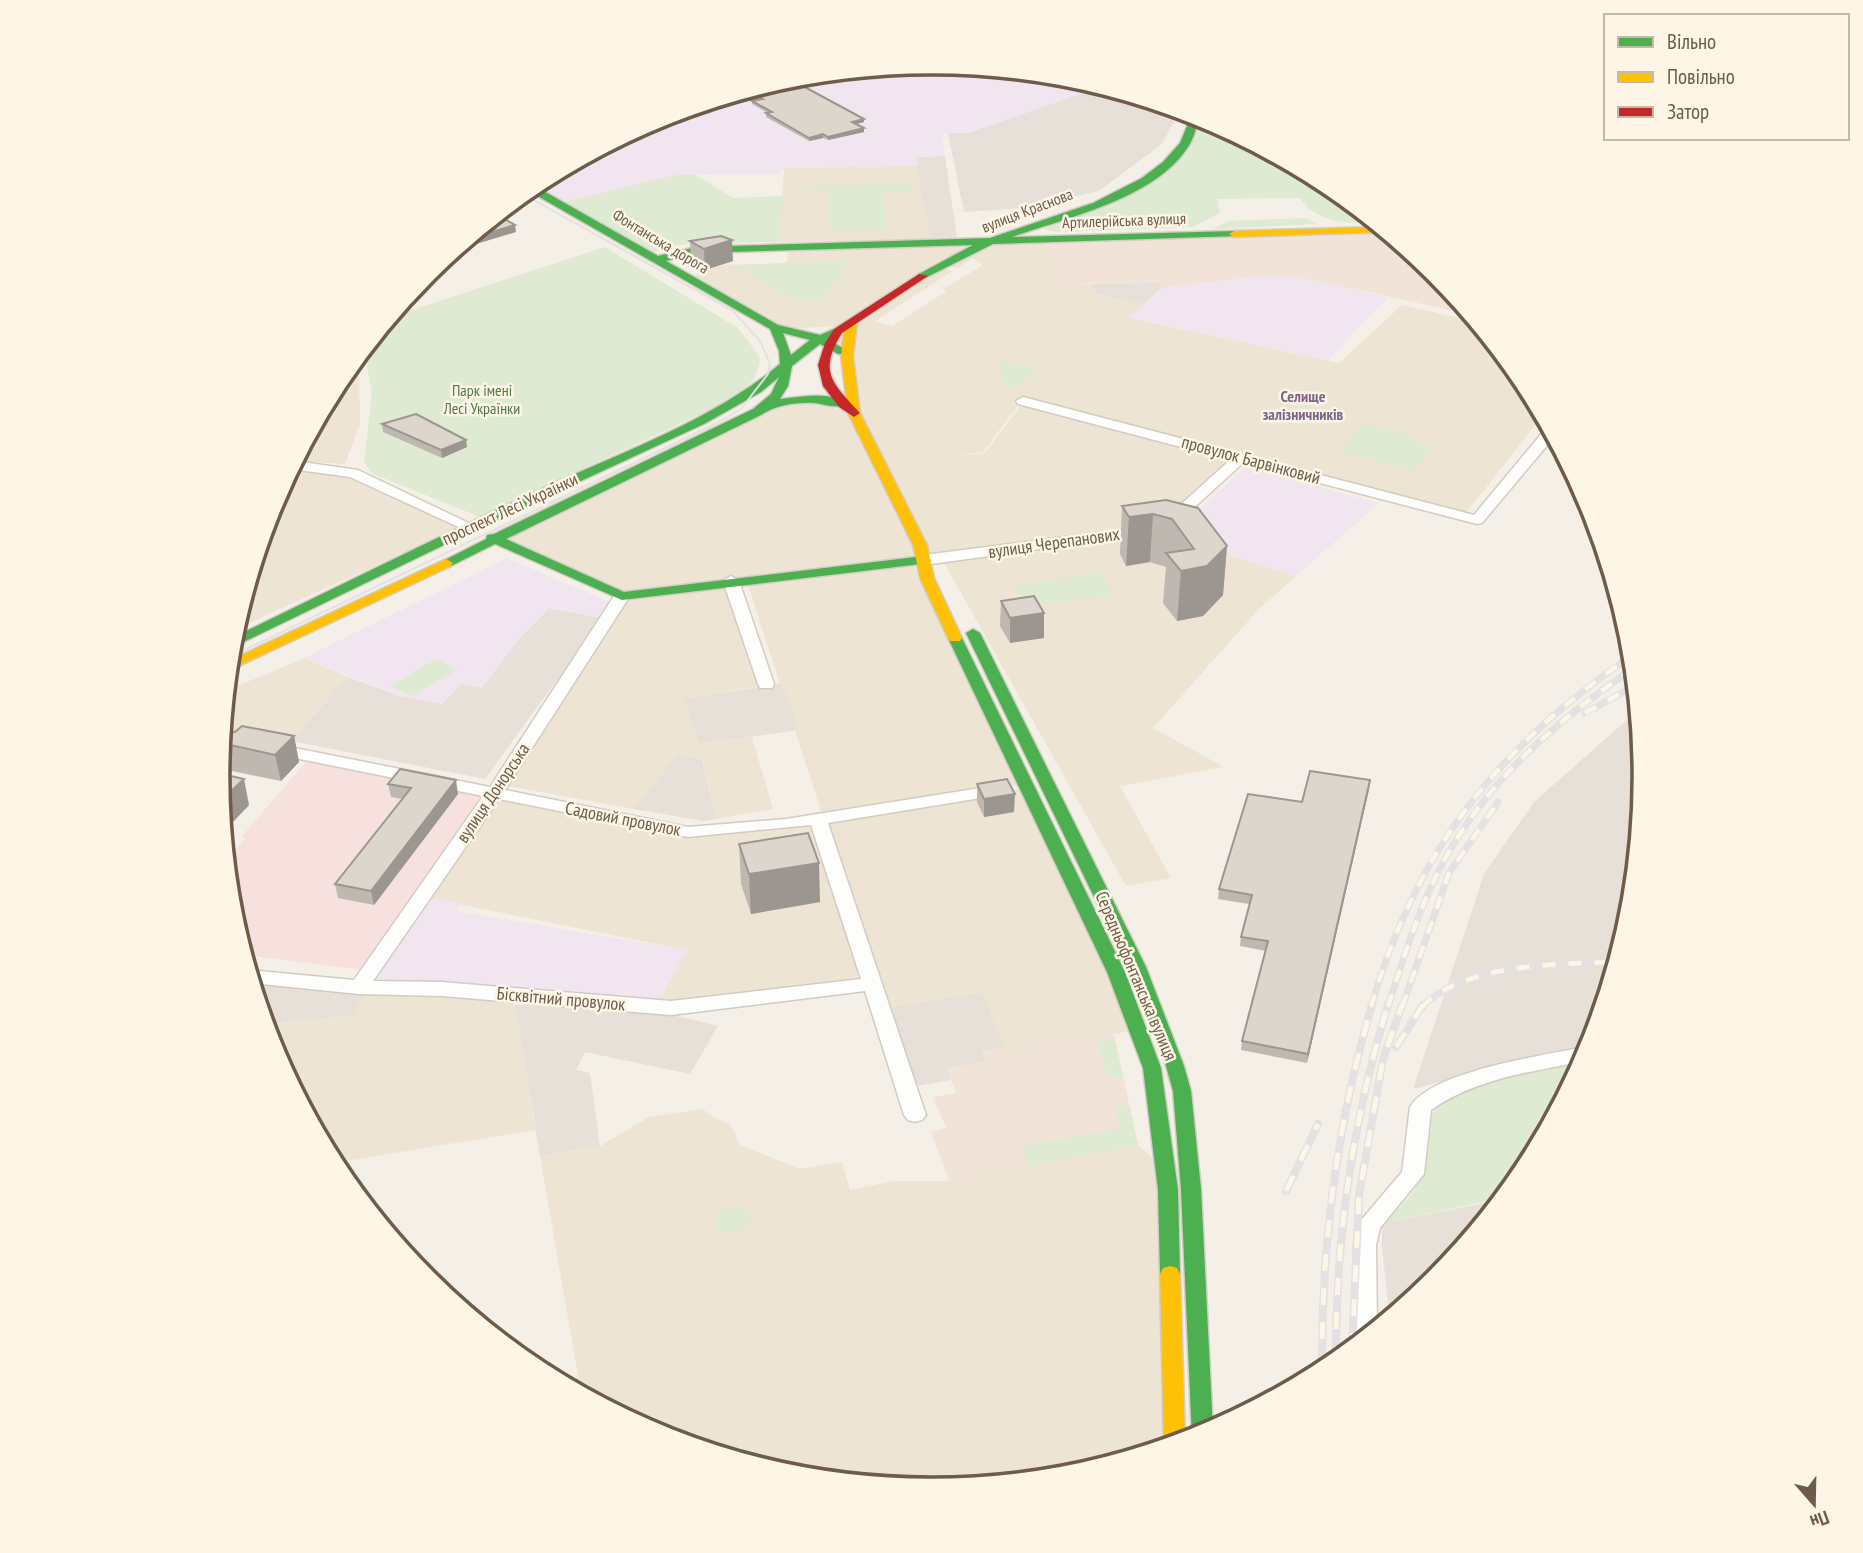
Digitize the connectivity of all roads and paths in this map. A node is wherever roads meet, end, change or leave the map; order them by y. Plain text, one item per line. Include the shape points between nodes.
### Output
1 (1194, 127) edge
2 (541, 194) edge
3 (1371, 230) edge
4 (991, 241) junction
5 (656, 260) junction
6 (778, 328) junction
7 (834, 334) junction
8 (847, 356) junction
9 (784, 367) junction
10 (743, 398) junction
11 (1023, 401) dead end
12 (772, 403) junction
13 (847, 408) junction
14 (1545, 438) edge
15 (1241, 457) junction
16 (303, 466) edge
17 (470, 527) junction
18 (492, 538) junction
19 (924, 560) junction
20 (945, 576) dead end
21 (731, 581) junction
22 (621, 596) junction
23 (966, 617) dead end
24 (245, 637) edge
25 (240, 662) edge
26 (766, 684) dead end
27 (262, 747) edge
28 (1027, 786) junction
29 (495, 792) junction
30 (818, 819) junction
31 (260, 977) edge
32 (872, 984) junction
33 (359, 987) junction
34 (1574, 1057) edge
35 (915, 1115) dead end
36 (1366, 1327) edge
37 (1201, 1423) edge
38 (1174, 1434) edge

1 - 4 main road, вулиця Краснова via 1169,163 1141,184
2 - 5 main road, Фонтанська дорога
3 - 4 main road, Артилерійська вулиця
4 - 5 main road, Артилерійська вулиця via 696,250
4 - 7 main road, вулиця Краснова
5 - 6 main road, Фонтанська дорога
6 - 7 main road
6 - 7 main road via 821,329
6 - 9 main road via 784,343
7 - 8 main road, Середньофонтанська вулиця
7 - 8 main road
7 - 9 main road, проспект Лесі Українки
7 - 13 main road, Середньофонтанська вулиця via 821,363 828,383
8 - 13 main road, Середньофонтанська вулиця
9 - 10 main road, проспект Лесі Українки
9 - 12 main road via 781,393
10 - 12 main road via 764,398
10 - 17 main road, проспект Лесі Українки
11 - 15 street, провулок Барвінковий
12 - 13 main road via 811,399
12 - 18 main road, проспект Лесі Українки
13 - 19 main road, Середньофонтанська вулиця
14 - 15 street, провулок Барвінковий via 1478,520
15 - 19 street, вулиця Черепанових via 1163,528
16 - 17 street via 353,473
17 - 24 main road, проспект Лесі Українки
18 - 22 main road
18 - 25 main road, проспект Лесі Українки
19 - 20 main road
19 - 21 main road
19 - 28 main road, Середньофонтанська вулиця via 927,578
21 - 22 main road
21 - 26 street
22 - 29 street, вулиця Донорська
23 - 37 main road, Середньофонтанська вулиця via 1137,967 1175,1066 1182,1091 1191,1189
27 - 29 street, Садовий провулок
28 - 30 street, Садовий провулок
28 - 38 main road, Середньофонтанська вулиця via 1116,972 1152,1068 1168,1190
29 - 30 street, Садовий провулок via 688,832
29 - 33 street, вулиця Донорська
30 - 32 street
31 - 33 street, Бісквітний провулок
32 - 33 street, Бісквітний провулок via 671,1008 442,989
32 - 35 street
34 - 36 street via 1460,1083 1421,1107 1413,1174 1370,1225 1365,1245

